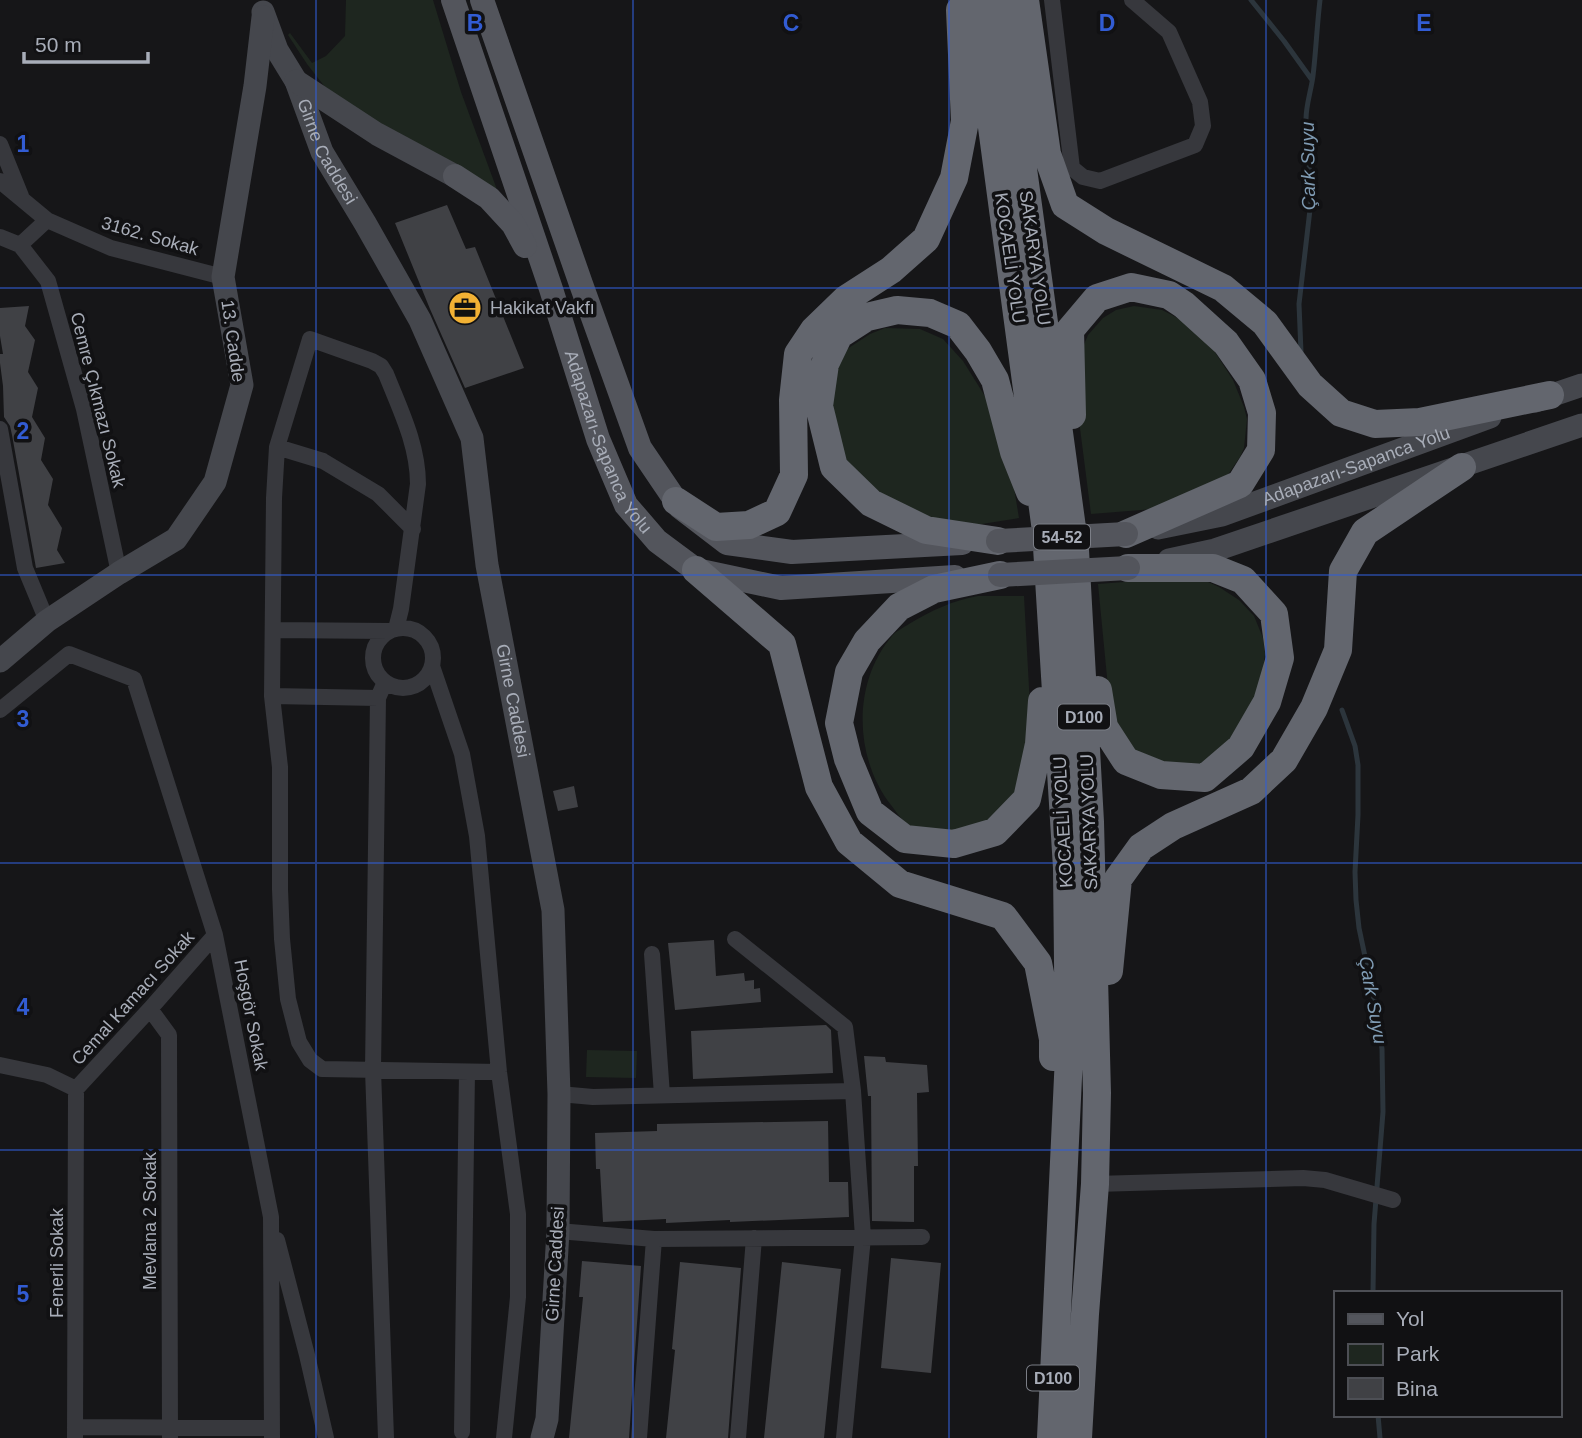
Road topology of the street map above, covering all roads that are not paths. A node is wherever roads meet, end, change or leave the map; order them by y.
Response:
1 (453, 0) edge
2 (482, 0) edge
3 (960, 0) edge
4 (975, 0) edge
5 (1000, 0) edge
6 (1025, 0) edge
7 (1052, 0) edge
8 (1132, 0) edge
9 (262, 6) edge
10 (296, 81) junction
11 (0, 144) edge
12 (455, 176) joint
13 (0, 181) edge
14 (21, 199) junction
15 (47, 220) junction
16 (0, 237) edge
17 (20, 245) junction
18 (223, 277) junction
19 (551, 289) junction
20 (1582, 385) edge
21 (1550, 395) junction
22 (1582, 425) edge
23 (0, 429) edge
24 (277, 447) junction
25 (1462, 467) junction
26 (676, 501) junction
27 (413, 529) junction
28 (1046, 531) junction
29 (1126, 534) junction
30 (998, 541) junction
31 (1075, 556) junction
32 (1128, 568) junction
33 (696, 570) junction
34 (119, 573) junction
35 (1000, 575) junction
36 (1050, 594) junction
37 (47, 621) junction
38 (273, 629) junction
39 (392, 630) junction
40 (0, 661) edge
41 (432, 666) junction
42 (386, 682) junction
43 (272, 696) junction
44 (378, 698) junction
45 (0, 710) edge
46 (215, 936) junction
47 (735, 939) dead end
48 (652, 954) dead end
49 (150, 1009) junction
50 (0, 1065) edge
51 (373, 1070) junction
52 (467, 1072) junction
53 (499, 1072) junction
54 (76, 1089) junction
55 (853, 1090) junction
56 (1097, 1093) junction
57 (559, 1094) junction
58 (662, 1095) junction
59 (1095, 1184) junction
60 (1393, 1200) dead end
61 (271, 1217) junction
62 (558, 1231) junction
63 (863, 1237) junction
64 (922, 1237) dead end
65 (754, 1238) junction
66 (654, 1239) junction
67 (1056, 1319) junction
68 (462, 1432) dead end
69 (75, 1433) edge
70 (170, 1433) edge
71 (272, 1433) edge
72 (326, 1438) edge
73 (386, 1438) edge
74 (503, 1438) edge
75 (542, 1438) edge
76 (639, 1438) edge
77 (738, 1438) edge
78 (844, 1438) edge
79 (1051, 1438) edge
80 (1078, 1438) edge

1 - 19 main road, Adapazarı-Sapanca Yolu
2 - 26 main road, Adapazarı-Sapanca Yolu
3 - 26 highway
4 - 28 highway, KOCAELİ YOLU / D100
5 - 31 highway, SAKARYA YOLU / D100
6 - 21 highway
7 - 8 street
9 - 10 street, Girne Caddesi
9 - 18 street, 13. Cadde
10 - 12 street
10 - 57 street, Girne Caddesi
11 - 14 street
12 - 19 main road
13 - 14 street, 3162. Sokak
14 - 15 street, 3162. Sokak
15 - 17 street
15 - 18 street, 3162. Sokak
16 - 17 street
17 - 34 street, Cemre Çıkmazı Sokak
18 - 34 street, 13. Cadde
19 - 33 main road, Adapazarı-Sapanca Yolu
20 - 21 street, Adapazarı-Sapanca Yolu / 54-52
21 - 29 street, Adapazarı-Sapanca Yolu / 54-52
22 - 25 street, Adapazarı-Sapanca Yolu / 54-52
23 - 37 street
24 - 27 street
24 - 27 street
24 - 38 street
25 - 32 street, Adapazarı-Sapanca Yolu / 54-52
25 - 56 highway
26 - 30 main road, Adapazarı-Sapanca Yolu
27 - 39 street
28 - 30 highway
28 - 36 highway, KOCAELİ YOLU / D100
29 - 30 main road, 54-52, bridge
29 - 31 highway
31 - 32 highway
31 - 56 highway, SAKARYA YOLU / D100
32 - 35 main road, 54-52, bridge
33 - 35 main road, Adapazarı-Sapanca Yolu
33 - 67 highway
34 - 37 street, 13. Cadde
35 - 36 highway
36 - 67 highway, KOCAELİ YOLU / D100
37 - 40 street, 13. Cadde
38 - 39 street
38 - 43 street
39 - 41 street
39 - 42 street
41 - 42 street
41 - 53 street
42 - 44 street
43 - 44 street
43 - 51 street
44 - 51 street
45 - 46 street, Hoşgör Sokak
46 - 49 street, Cemal Kamacı Sokak
46 - 61 street, Hoşgör Sokak
47 - 55 street
48 - 58 street
49 - 54 street, Cemal Kamacı Sokak
49 - 70 street, Mevlana 2 Sokak
50 - 54 street, Cemal Kamacı Sokak
51 - 52 street
51 - 73 street
52 - 53 street
52 - 68 street
53 - 74 street
54 - 69 street, Fenerli Sokak
55 - 58 street
55 - 63 street
56 - 59 highway, SAKARYA YOLU / D100
57 - 58 street
57 - 62 street, Girne Caddesi
59 - 60 street
59 - 80 highway, SAKARYA YOLU / D100
61 - 71 street, Hoşgör Sokak
61 - 72 street
62 - 66 street
62 - 75 street, Girne Caddesi
63 - 64 street
63 - 65 street
63 - 78 street
65 - 66 street
65 - 77 street
66 - 76 street
67 - 79 highway, KOCAELİ YOLU / D100
69 - 70 street
70 - 71 street

